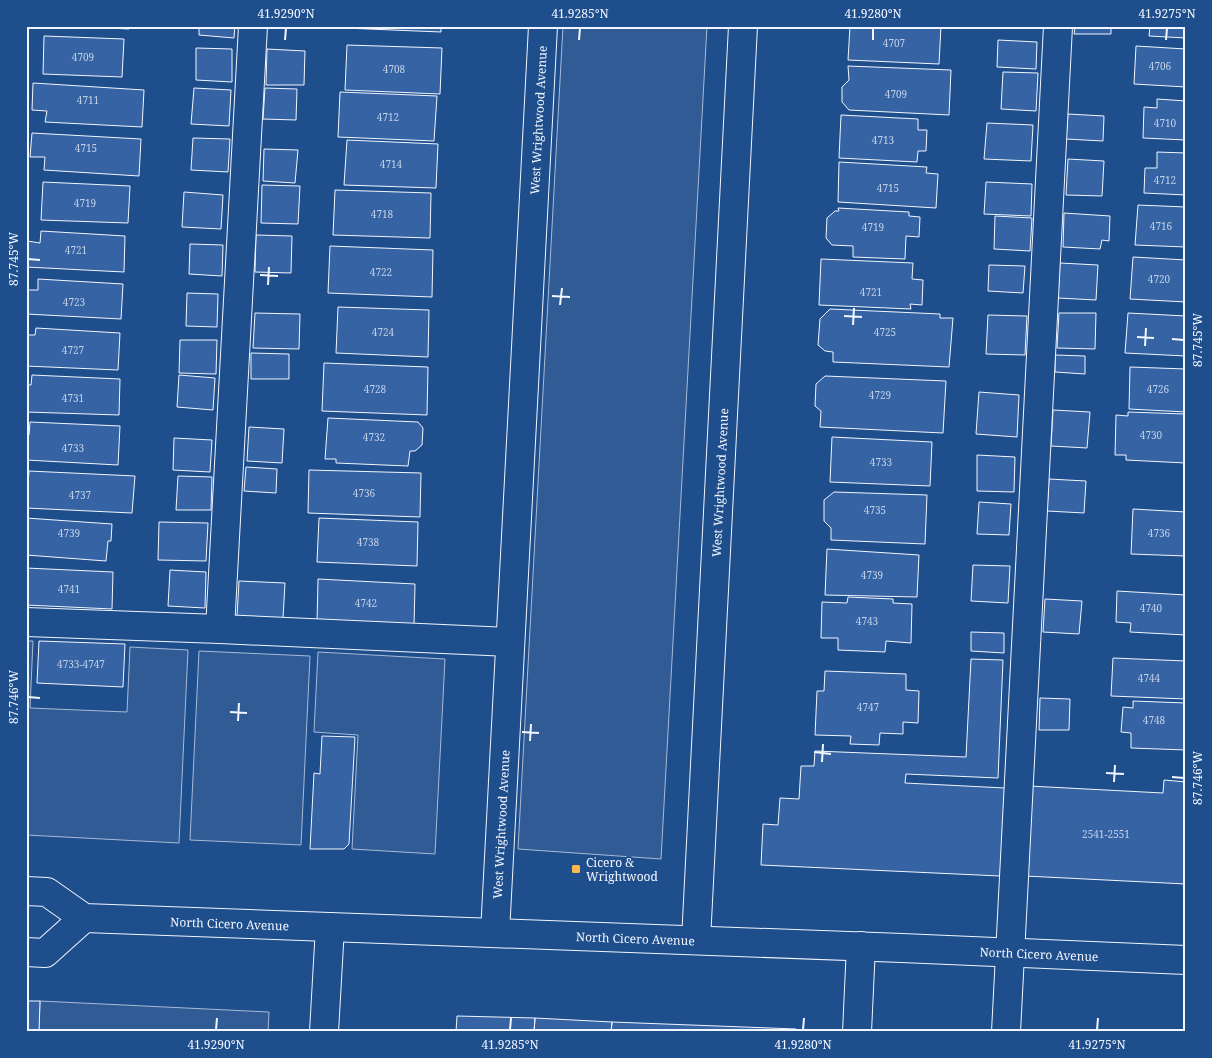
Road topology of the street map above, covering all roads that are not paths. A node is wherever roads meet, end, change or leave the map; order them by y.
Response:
1 (253, 26) edge
2 (543, 26) edge
3 (743, 26) edge
4 (1058, 26) edge
5 (26, 622) edge
6 (220, 629) junction
7 (510, 642) junction
8 (26, 891) edge
9 (84, 918) junction
10 (330, 927) junction
11 (495, 933) junction
12 (696, 940) junction
13 (861, 946) junction
14 (26, 952) edge
15 (1009, 952) junction
16 (1186, 960) edge
17 (324, 1032) edge
18 (857, 1032) edge
19 (1006, 1032) edge

1 - 6 street
2 - 7 street, West Wrightwood Avenue
3 - 12 street, West Wrightwood Avenue
4 - 15 street
5 - 6 street
6 - 7 street
7 - 11 street, West Wrightwood Avenue
8 - 9 street
9 - 10 street, North Cicero Avenue
9 - 14 street
10 - 11 street, North Cicero Avenue
10 - 17 street
11 - 12 street, North Cicero Avenue
12 - 13 street, North Cicero Avenue
13 - 15 street, North Cicero Avenue
13 - 18 street
15 - 16 street, North Cicero Avenue
15 - 19 street

